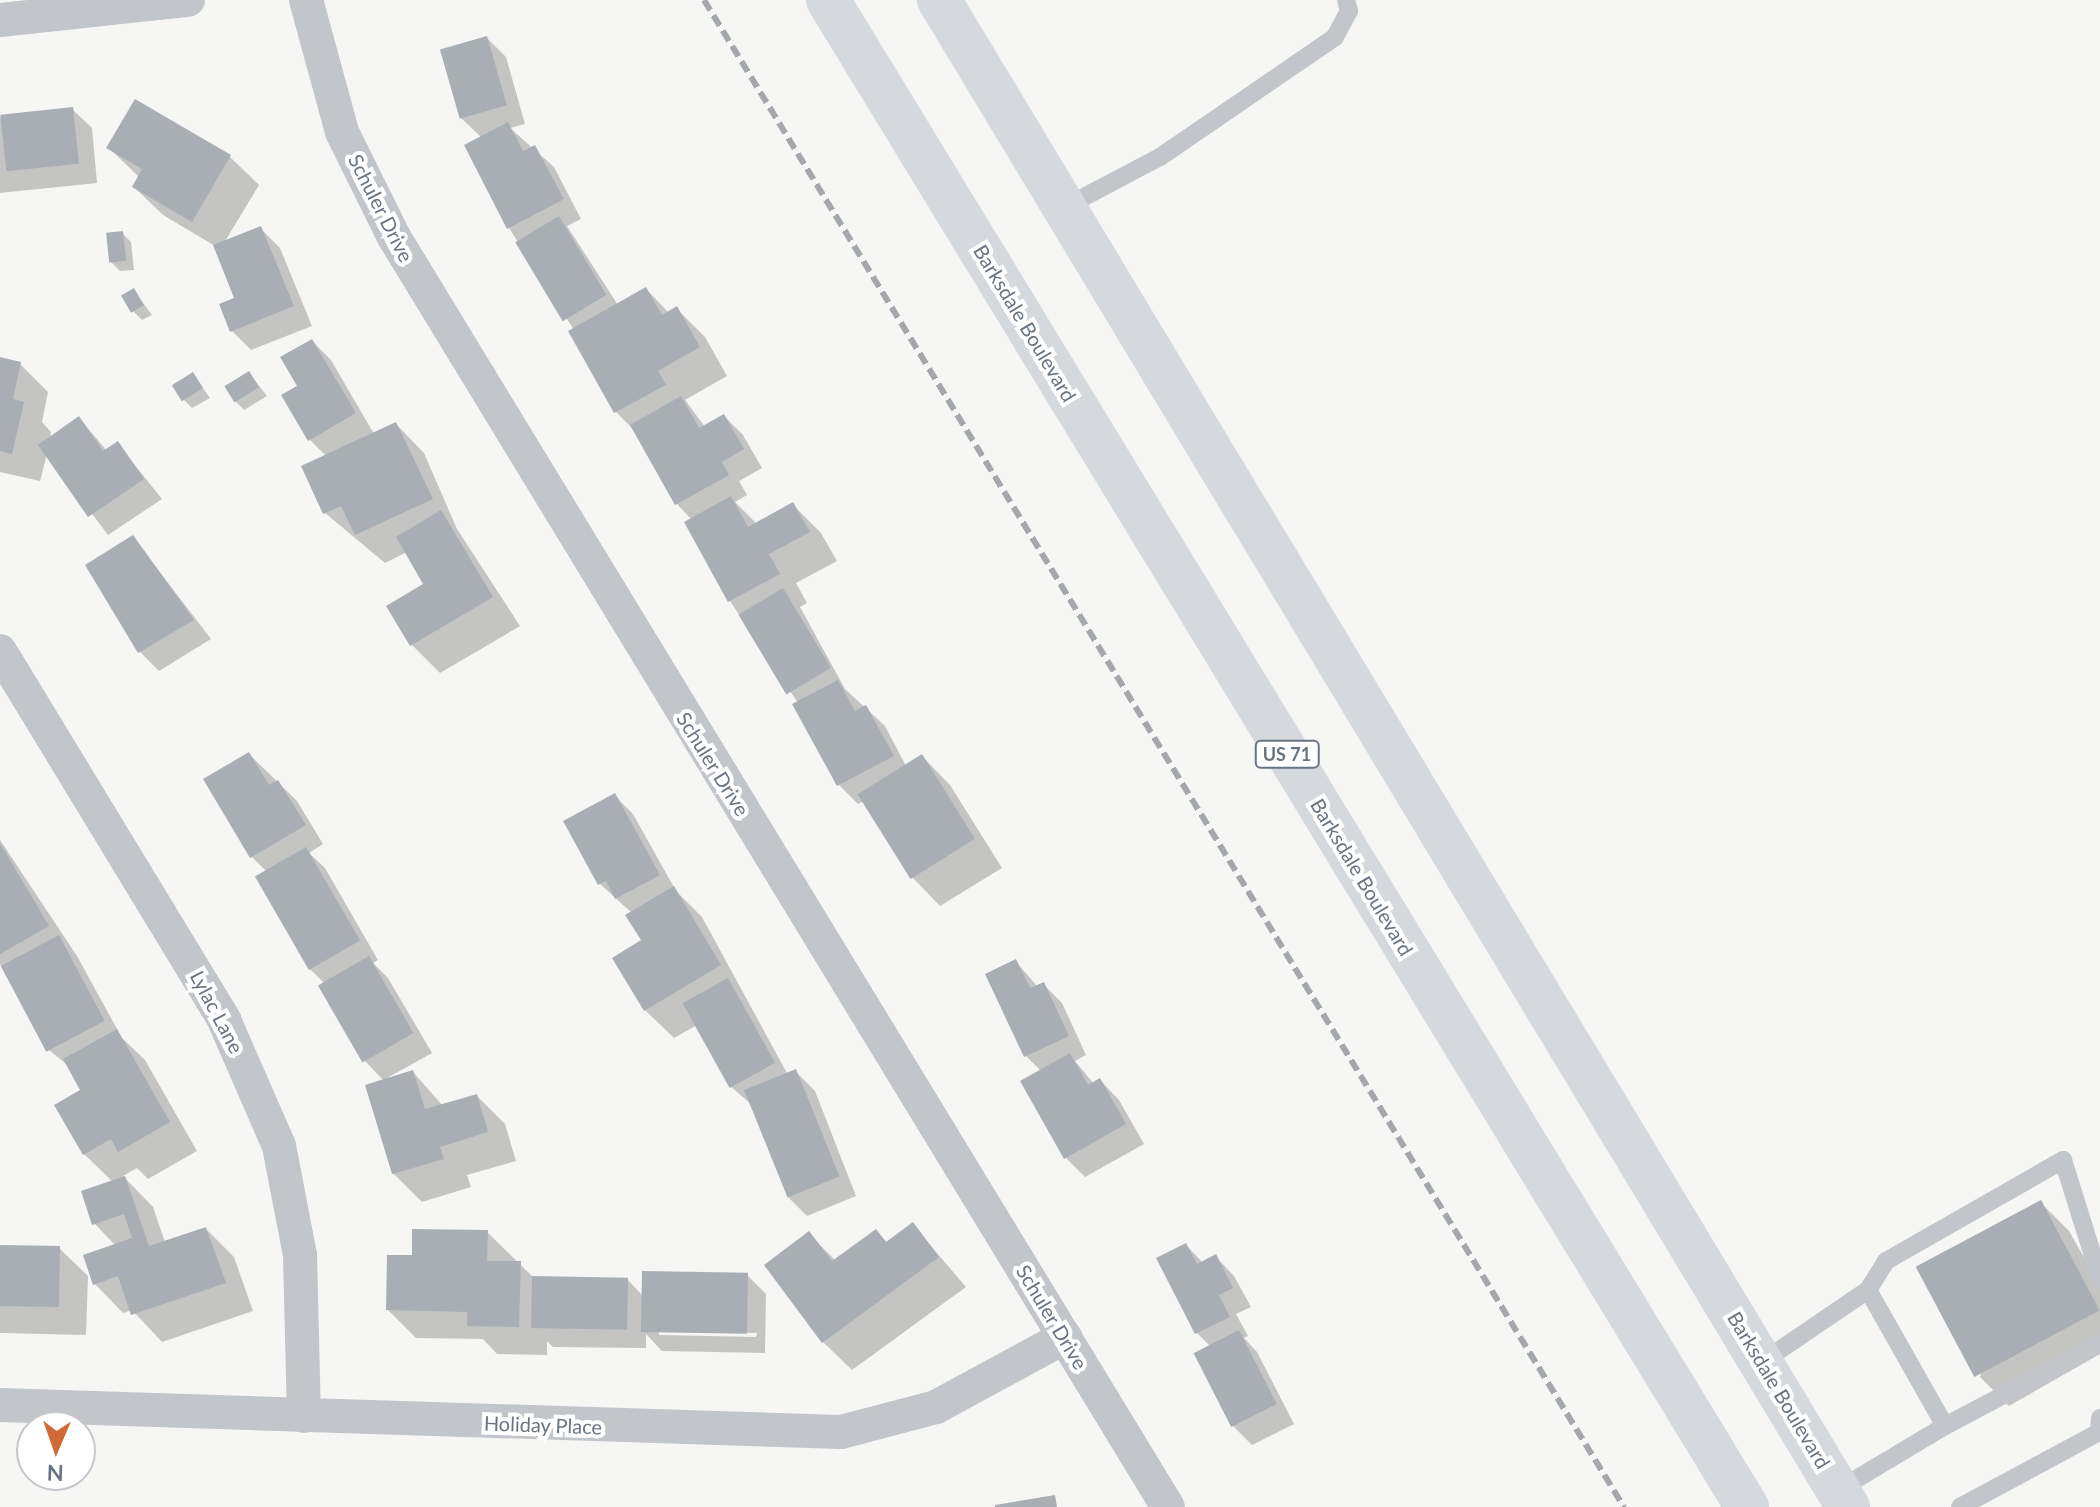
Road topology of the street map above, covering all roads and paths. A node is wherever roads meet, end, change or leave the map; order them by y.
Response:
1 (188, 0) edge
2 (306, 0) edge
3 (828, 0) edge
4 (939, 0) edge
5 (1346, 0) edge
6 (0, 20) edge
7 (1065, 207) junction
8 (0, 651) edge
9 (2100, 1278) edge
10 (1868, 1290) junction
11 (1065, 1337) junction
12 (2100, 1344) edge
13 (1762, 1362) junction
14 (0, 1405) edge
15 (304, 1416) junction
16 (2100, 1418) edge
17 (1945, 1426) junction
18 (1843, 1498) edge
19 (1168, 1507) edge
20 (1747, 1507) edge
21 (1960, 1507) edge

1 - 6 street
2 - 11 street, Schuler Drive
3 - 20 main road, Barksdale Boulevard / US 71
4 - 7 main road, Barksdale Boulevard
5 - 7 lane
7 - 13 main road, Barksdale Boulevard
8 - 15 street, Lylac Lane
9 - 10 lane
10 - 13 lane
10 - 17 lane
11 - 15 street, Holiday Place
11 - 19 street, Schuler Drive
12 - 17 lane
13 - 18 main road, Barksdale Boulevard
14 - 15 street, Holiday Place
16 - 21 lane
17 - 18 lane

